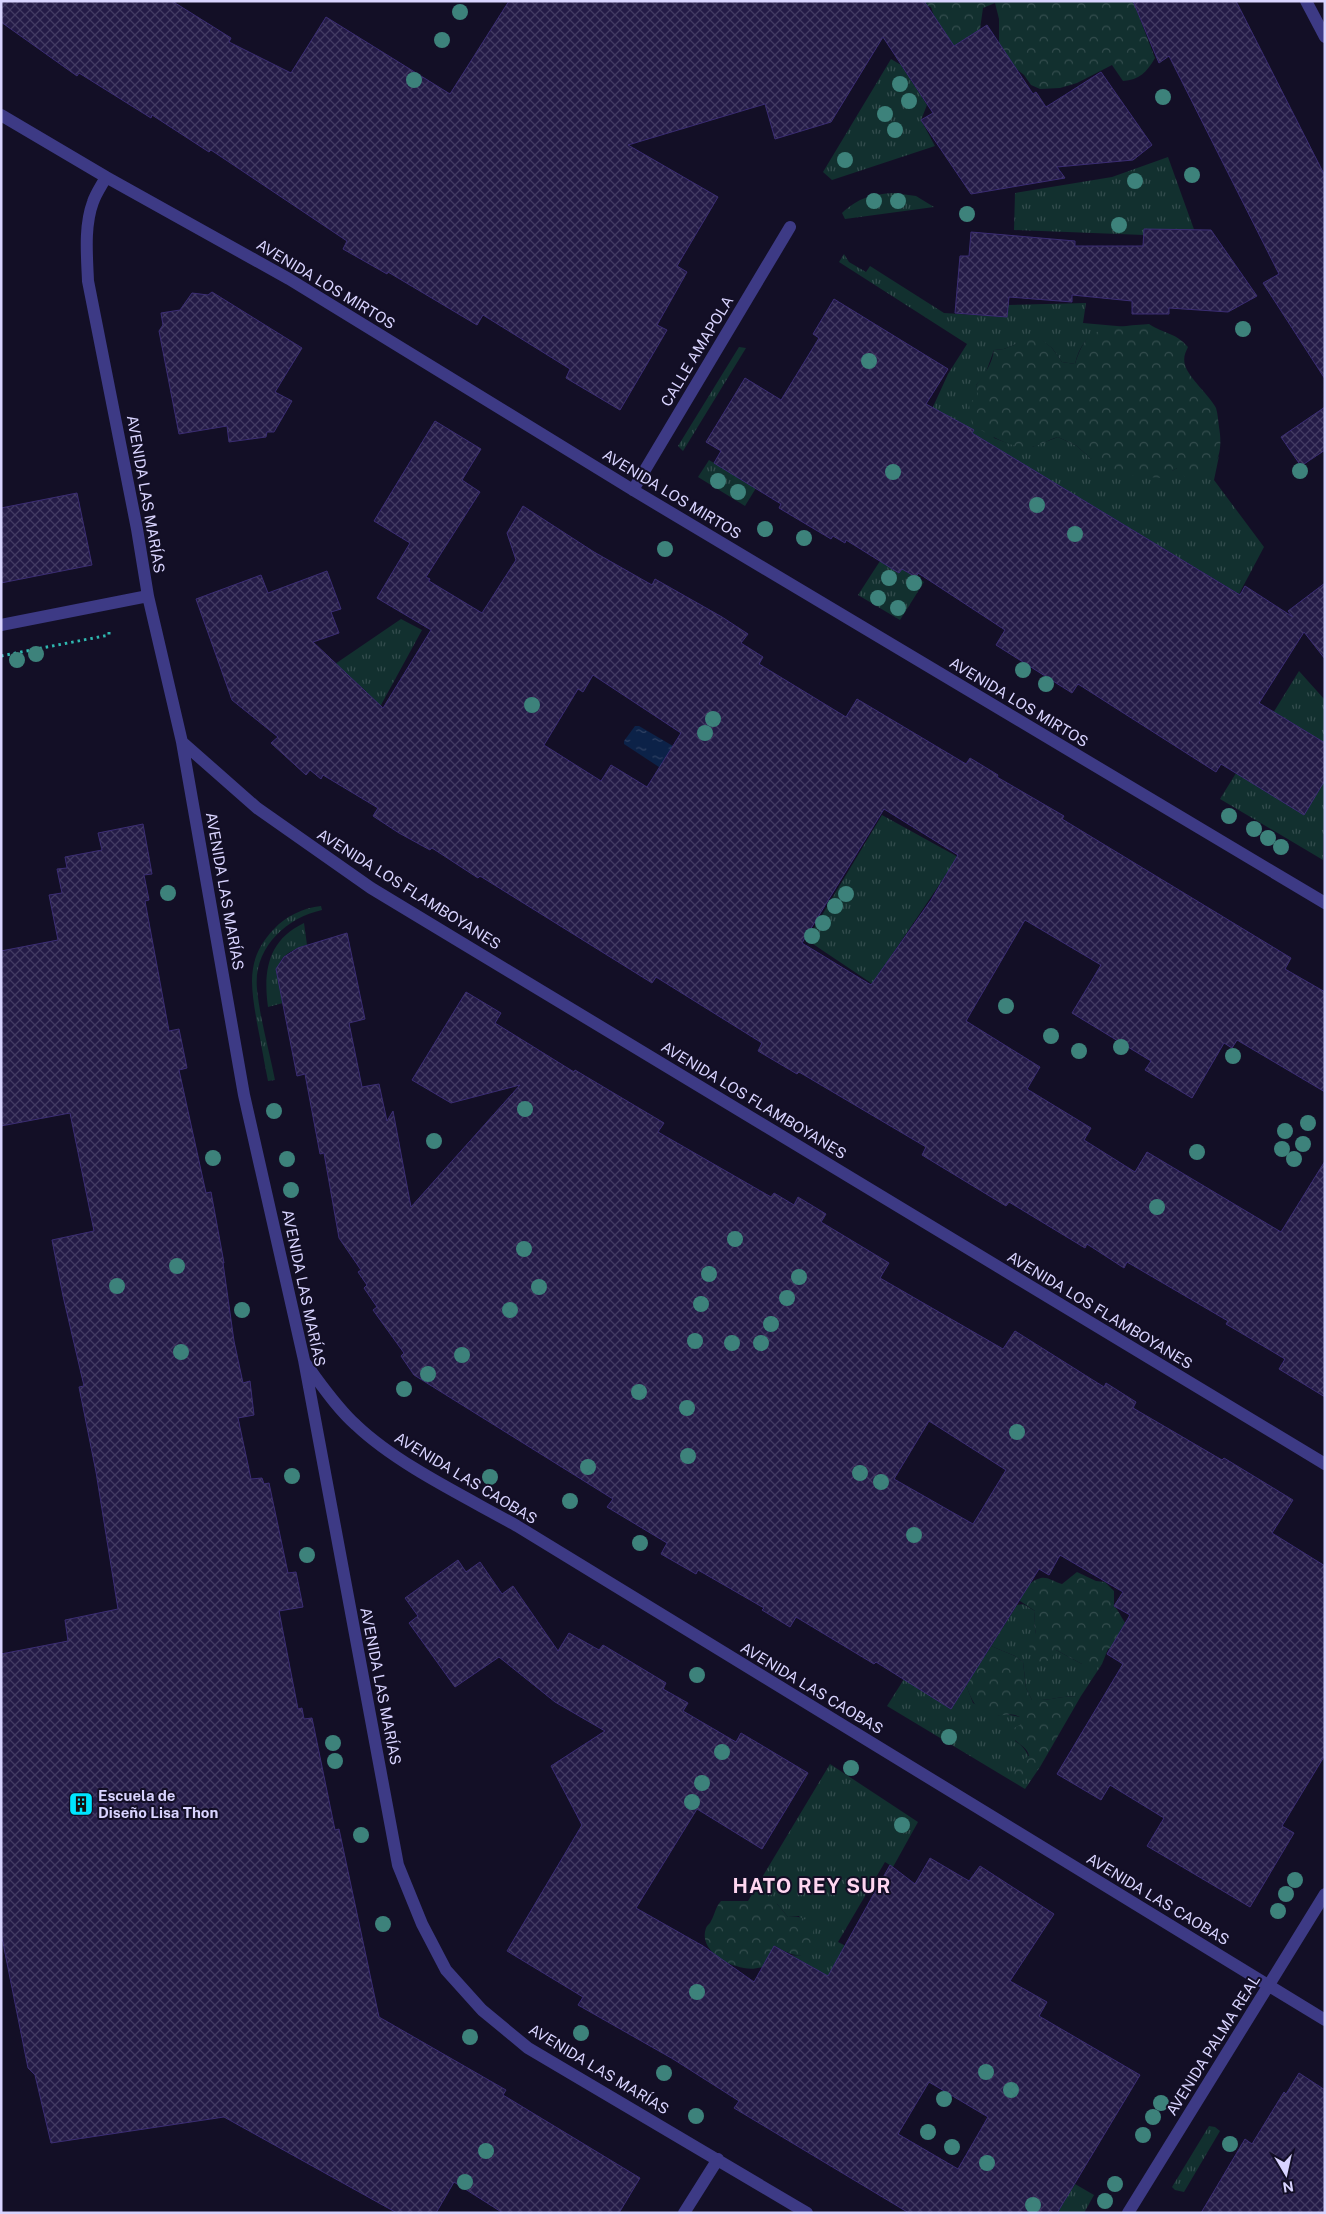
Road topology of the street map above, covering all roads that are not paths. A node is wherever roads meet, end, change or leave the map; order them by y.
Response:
1 (1306, 1) edge
2 (1325, 37) edge
3 (1, 115) edge
4 (106, 177) junction
5 (790, 227) dead end
6 (633, 490) junction
7 (148, 596) junction
8 (1, 625) edge
9 (182, 742) junction
10 (1325, 903) edge
11 (304, 1360) junction
12 (1325, 1464) edge
13 (1325, 1894) edge
14 (1269, 1986) junction
15 (1325, 2020) edge
16 (718, 2159) junction
17 (684, 2213) edge
18 (807, 2213) edge
19 (1128, 2213) edge

1 - 2 street
3 - 4 street, AVENIDA LOS MIRTOS
4 - 6 street, AVENIDA LOS MIRTOS
4 - 7 street, AVENIDA LAS MARÍAS
5 - 6 street, CALLE AMAPOLA
6 - 10 street, AVENIDA LOS MIRTOS
7 - 8 street
7 - 9 street, AVENIDA LAS MARÍAS
9 - 11 street, AVENIDA LAS MARÍAS
9 - 12 street, AVENIDA LOS FLAMBOYANES
11 - 14 street, AVENIDA LAS CAOBAS
11 - 16 street, AVENIDA LAS MARÍAS
13 - 14 street, AVENIDA PALMA REAL
14 - 15 street, AVENIDA LAS CAOBAS
14 - 19 street, AVENIDA PALMA REAL
16 - 17 street
16 - 18 street, AVENIDA LAS MARÍAS

